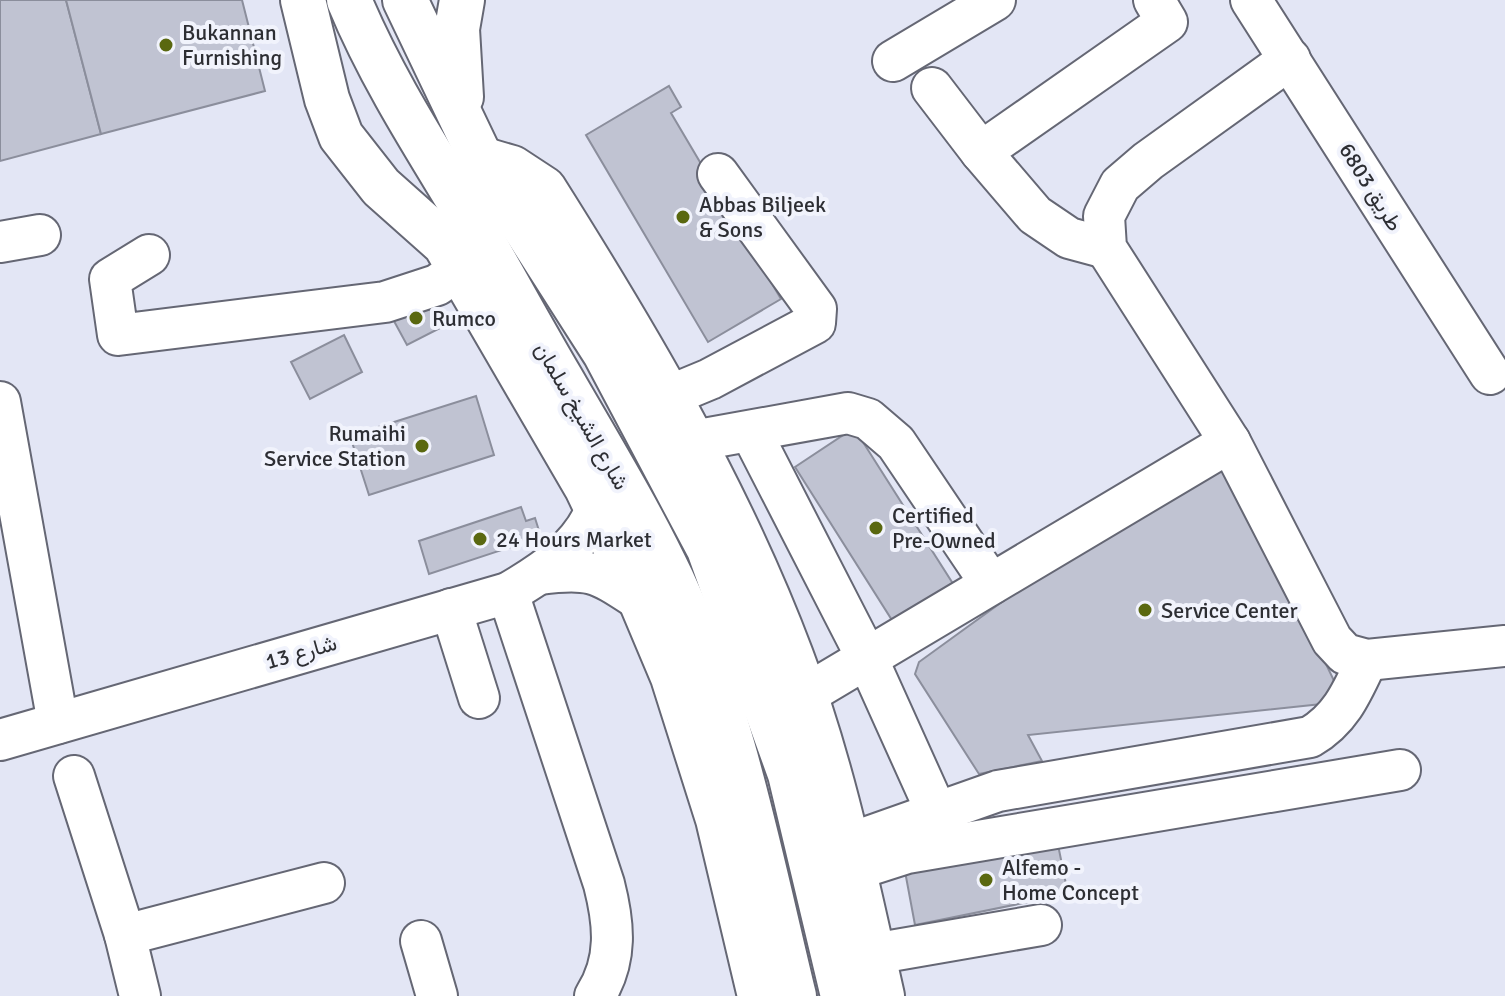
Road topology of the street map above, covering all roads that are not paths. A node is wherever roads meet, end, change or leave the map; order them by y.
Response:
1 (303, 0) edge
2 (349, 0) edge
3 (405, 0) edge
4 (462, 0) edge
5 (995, 0) edge
6 (1251, 0) edge
7 (1168, 23) edge
8 (371, 53) junction
9 (1290, 59) junction
10 (893, 61) dead end
11 (932, 88) dead end
12 (462, 115) junction
13 (981, 152) junction
14 (718, 174) dead end
15 (381, 187) junction
16 (40, 235) dead end
17 (0, 242) edge
18 (1106, 248) junction
19 (149, 255) dead end
20 (459, 270) junction
21 (1490, 374) dead end
22 (646, 379) junction
23 (0, 402) edge
24 (751, 432) junction
25 (693, 441) junction
26 (1230, 442) junction
27 (597, 507) junction
28 (524, 583) junction
29 (991, 584) junction
30 (641, 601) junction
31 (451, 609) junction
32 (1505, 646) edge
33 (526, 651) junction
34 (867, 658) junction
35 (1367, 660) junction
36 (805, 695) junction
37 (58, 723) junction
38 (0, 740) edge
39 (1400, 770) dead end
40 (74, 776) dead end
41 (936, 811) junction
42 (851, 857) junction
43 (324, 883) dead end
44 (1041, 925) dead end
45 (125, 935) junction
46 (421, 941) dead end
47 (873, 954) junction
48 (140, 996) edge
49 (437, 996) edge
50 (595, 996) edge
51 (760, 996) edge
52 (794, 996) edge
53 (843, 996) edge
54 (882, 996) edge

1 - 15 main road
2 - 8 main road, شارع الشيخ سلمان
3 - 12 main road
4 - 12 main road
5 - 10 street
6 - 9 street, طريق 6803
7 - 13 street
8 - 15 main road
8 - 52 main road, شارع الشيخ سلمان
9 - 18 street
9 - 21 street, طريق 6803
11 - 13 street
12 - 22 main road
13 - 18 street
14 - 22 street
15 - 20 main road
16 - 17 street
18 - 26 street
19 - 20 street
20 - 27 main road
22 - 25 main road
22 - 53 main road
23 - 37 street
24 - 25 street
24 - 29 street
24 - 34 street
25 - 36 main road
26 - 29 street
26 - 35 street
27 - 28 street
27 - 30 main road
28 - 30 street, شارع 13
28 - 31 street, شارع 13
28 - 33 street
29 - 34 street
30 - 51 main road
31 - 33 street
31 - 37 street, شارع 13
32 - 35 street
33 - 50 street
34 - 36 street
34 - 41 street
35 - 41 street
36 - 42 main road
37 - 38 street, شارع 13
39 - 42 street
40 - 45 street
41 - 42 street
42 - 47 main road
43 - 45 street
44 - 47 street
45 - 48 street
46 - 49 street
47 - 54 main road

